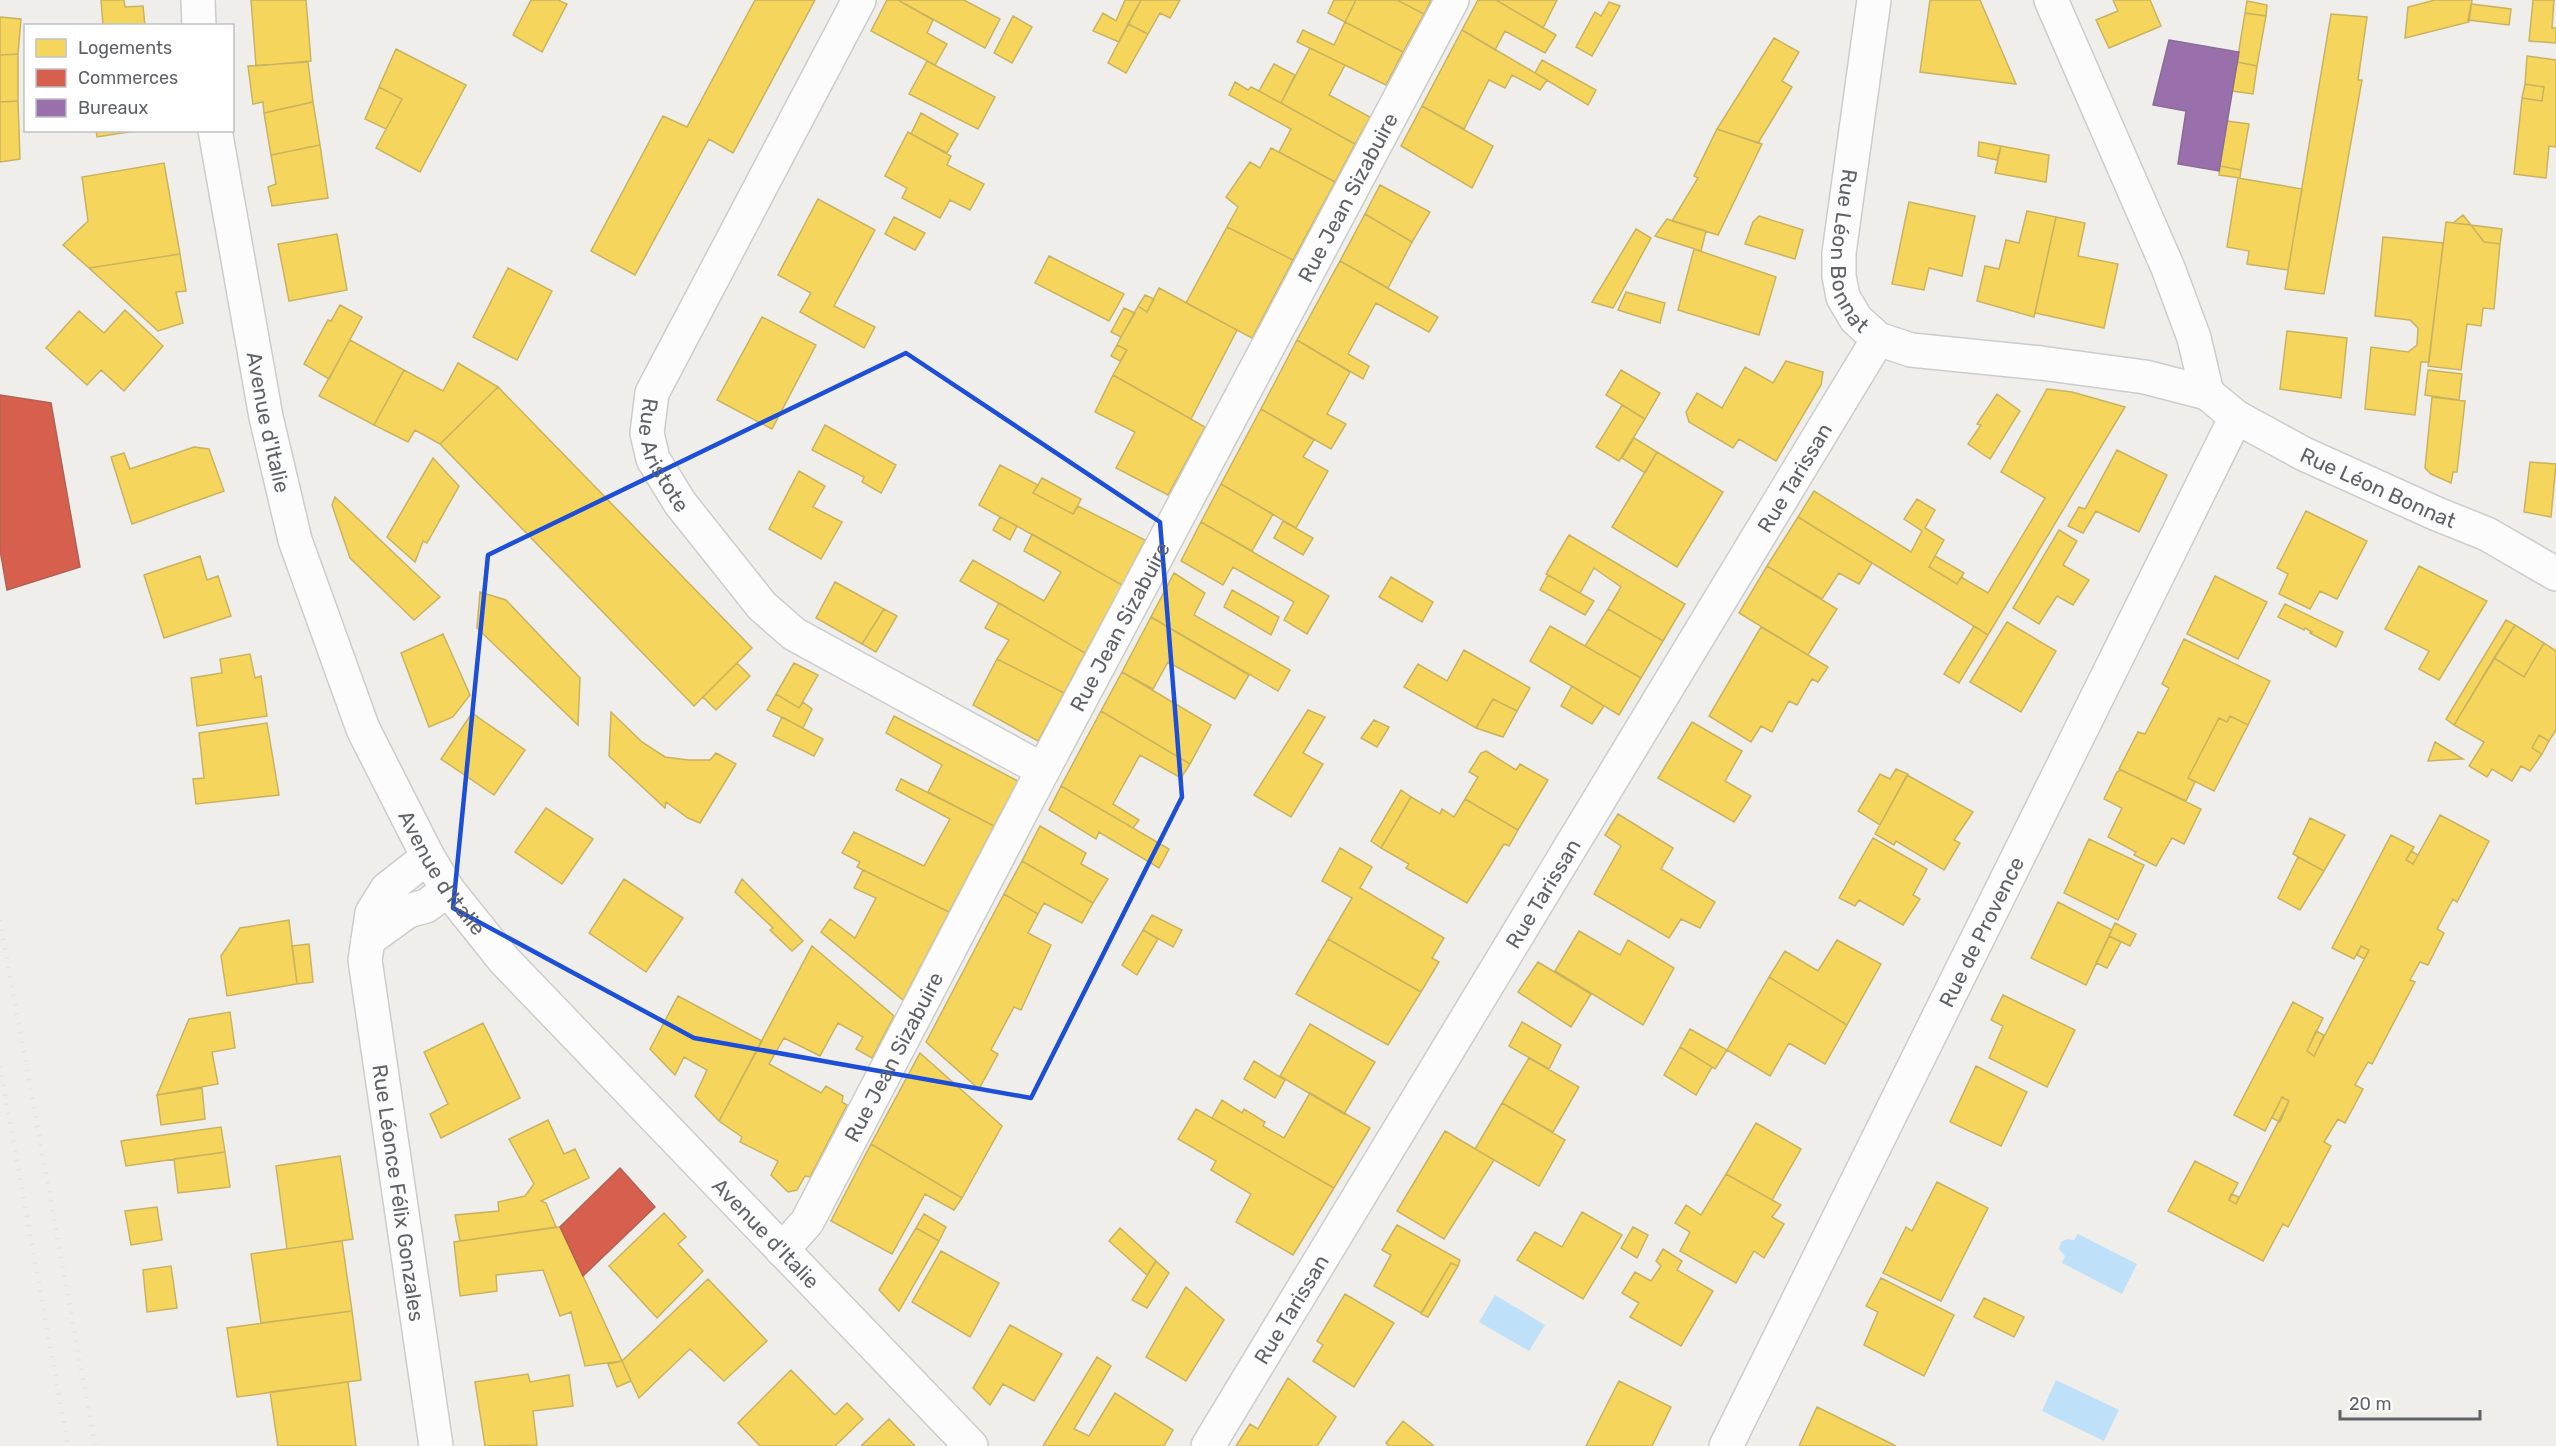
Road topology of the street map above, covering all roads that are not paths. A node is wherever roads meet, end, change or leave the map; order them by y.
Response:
1 (198, 0) edge
2 (859, 0) edge
3 (1452, 0) edge
4 (1874, 0) edge
5 (2051, 0) edge
6 (199, 24) edge
7 (215, 132) edge
8 (1878, 339) junction
9 (2207, 393) junction
10 (2236, 417) junction
11 (2556, 574) edge
12 (1043, 770) junction
13 (428, 857) junction
14 (448, 890) junction
15 (368, 940) junction
16 (782, 1250) junction
17 (436, 1446) edge
18 (971, 1446) edge
19 (1208, 1446) edge
20 (1726, 1446) edge

1 - 6 street
2 - 12 street, Rue Aristote
3 - 12 street, Rue Jean Sizabuire
4 - 8 street, Rue Léon Bonnat
5 - 9 street
7 - 13 street, Avenue d'Italie
8 - 9 street, Rue Léon Bonnat
8 - 19 street, Rue Tarissan
9 - 10 street, Rue Léon Bonnat
10 - 11 street, Rue Léon Bonnat
10 - 20 street, Rue de Provence
12 - 16 street, Rue Jean Sizabuire
13 - 14 street, Avenue d'Italie
13 - 15 street, Rue Léonce Félix Gonzales
14 - 15 street
14 - 16 street, Avenue d'Italie
15 - 17 street, Rue Léonce Félix Gonzales
16 - 18 street, Avenue d'Italie

